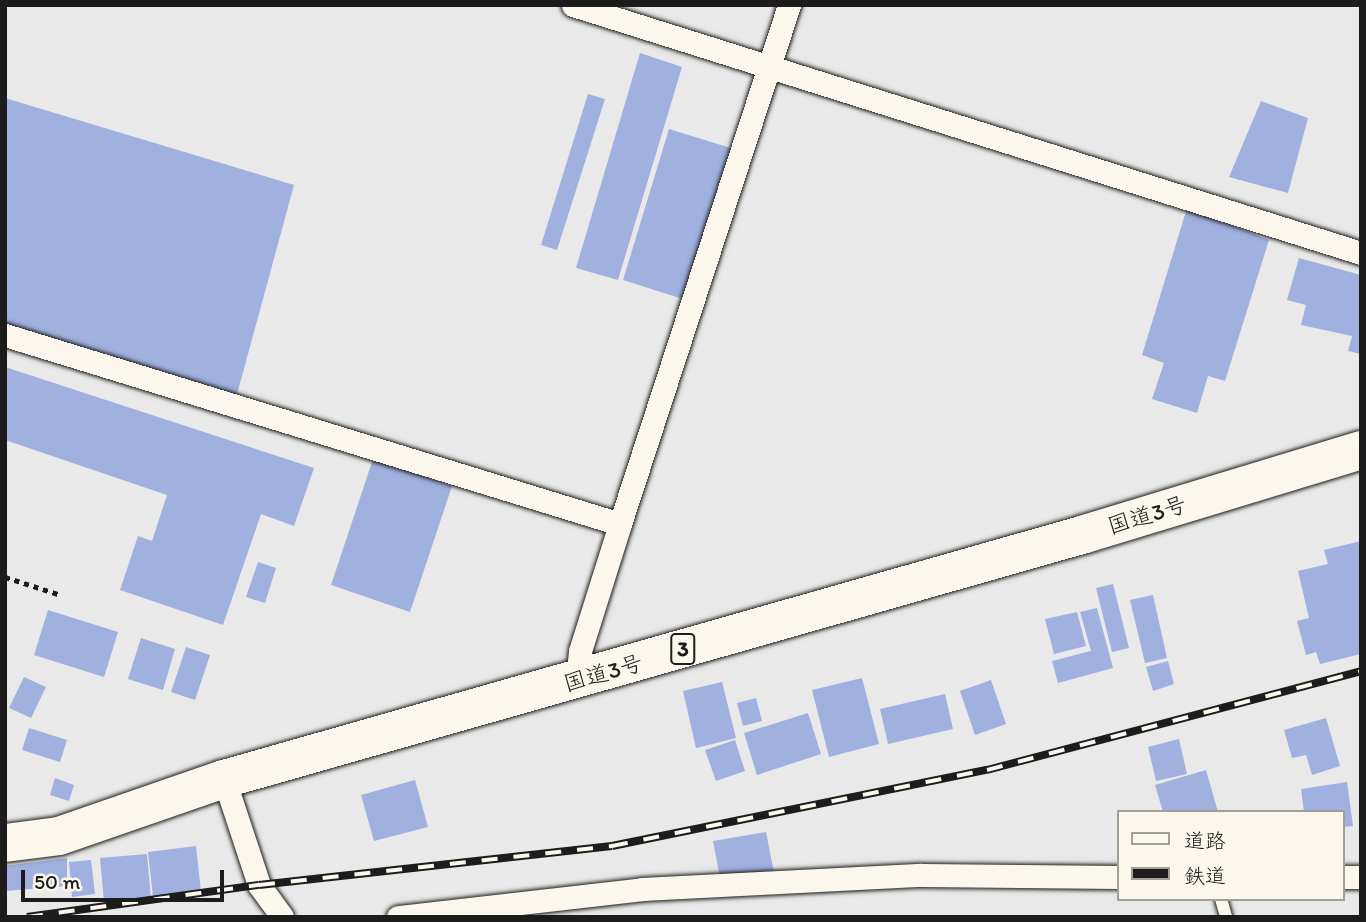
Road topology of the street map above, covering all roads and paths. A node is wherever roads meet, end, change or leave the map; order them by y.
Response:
1 (573, 5) edge
2 (789, 5) edge
3 (768, 68) junction
4 (1361, 253) edge
5 (5, 335) edge
6 (1361, 450) edge
7 (620, 524) junction
8 (5, 577) edge
9 (58, 594) dead end
10 (577, 680) junction
11 (224, 779) junction
12 (5, 843) edge
13 (1118, 877) edge
14 (282, 917) edge
15 (398, 917) edge

1 - 3 street
2 - 3 street
3 - 4 street
3 - 7 street
5 - 7 street
6 - 10 highway, 国道3号 / 3
7 - 10 street
8 - 9 path
10 - 11 highway, 国道3号 / 3
11 - 12 highway, 国道3号 / 3
11 - 14 street
13 - 15 street

